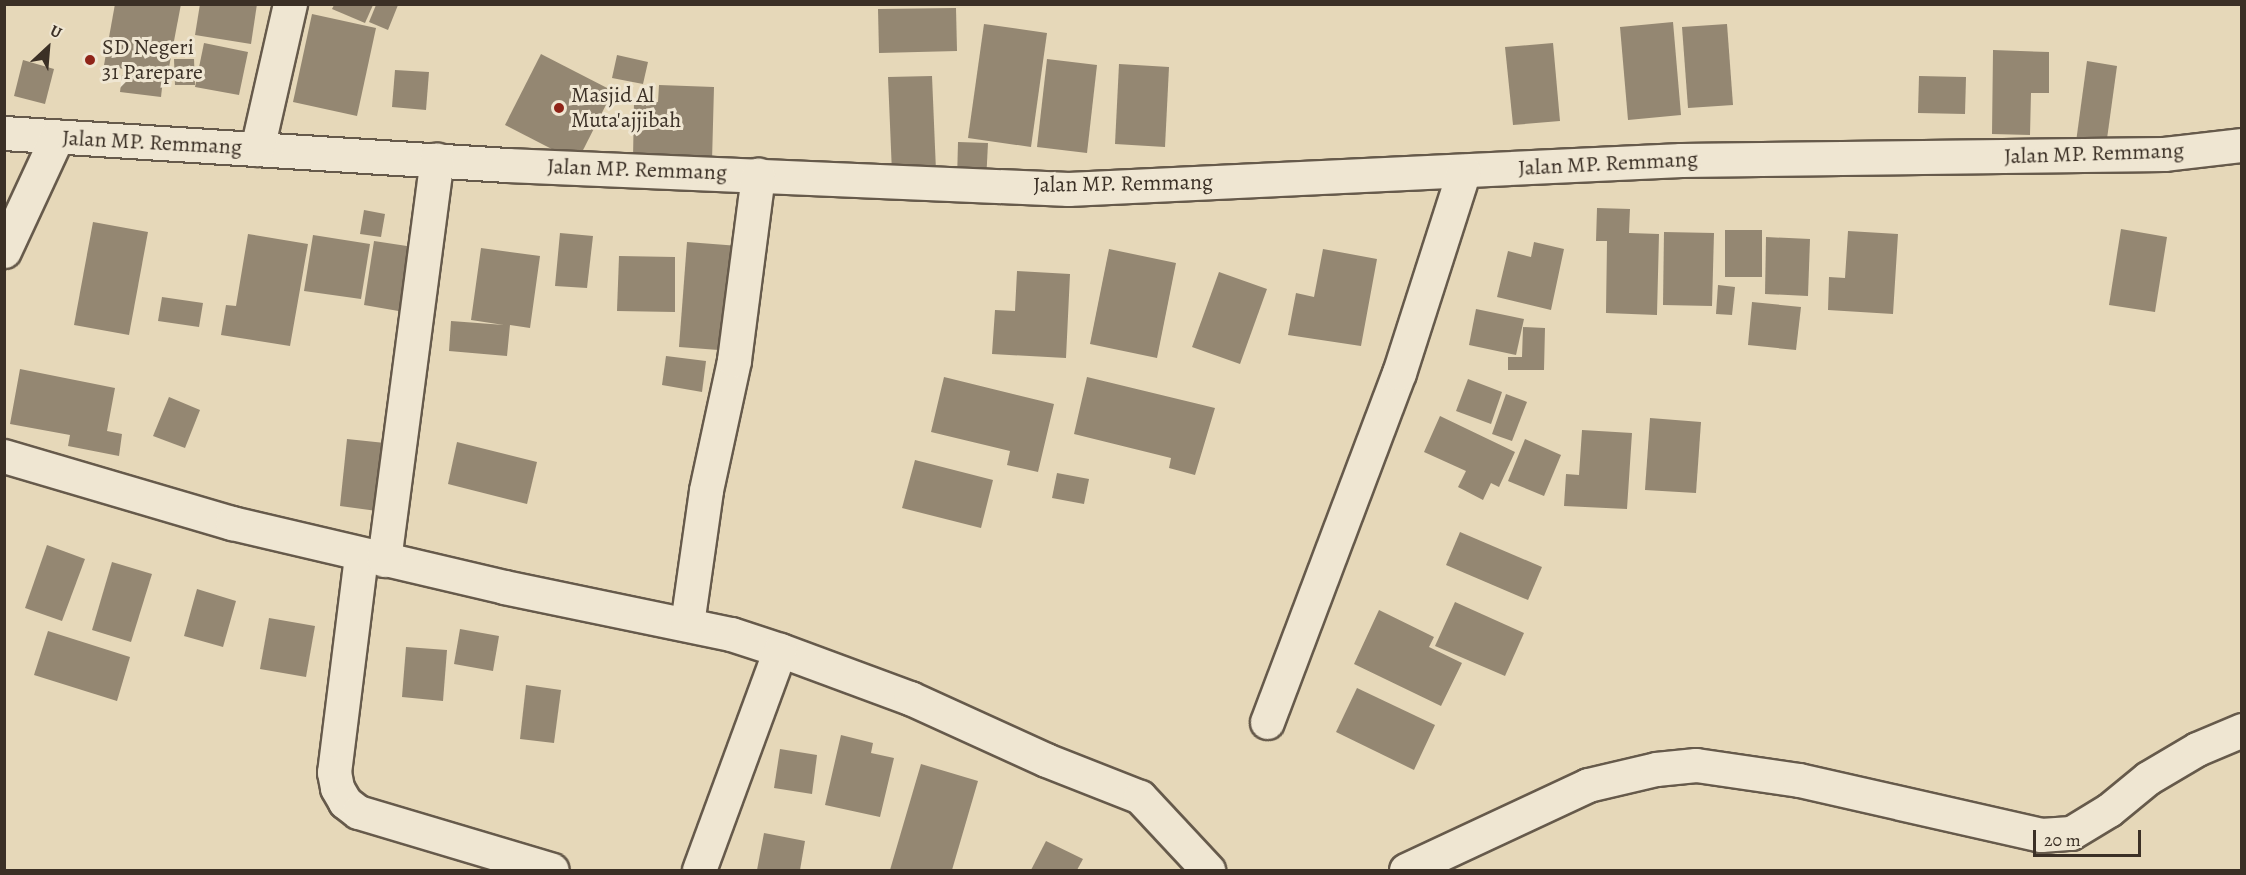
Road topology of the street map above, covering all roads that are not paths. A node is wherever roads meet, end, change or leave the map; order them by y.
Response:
1 (290, 4) edge
2 (4, 133) edge
3 (57, 137) junction
4 (2241, 145) edge
5 (257, 149) junction
6 (437, 159) junction
7 (1464, 171) junction
8 (758, 175) junction
9 (4, 251) edge
10 (4, 456) edge
11 (372, 558) junction
12 (687, 624) junction
13 (780, 651) junction
14 (1267, 722) dead end
15 (2241, 730) edge
16 (552, 870) edge
17 (699, 870) edge
18 (1208, 870) edge
19 (1406, 870) edge

1 - 5 street
2 - 3 street, Jalan MP. Remmang
3 - 5 street, Jalan MP. Remmang
3 - 9 street
4 - 7 street, Jalan MP. Remmang
5 - 6 street, Jalan MP. Remmang
6 - 8 street, Jalan MP. Remmang
6 - 11 street
7 - 8 street, Jalan MP. Remmang
7 - 14 street
8 - 12 street
10 - 11 street
11 - 12 street
11 - 16 street
12 - 13 street
13 - 17 street
13 - 18 street
15 - 19 street

